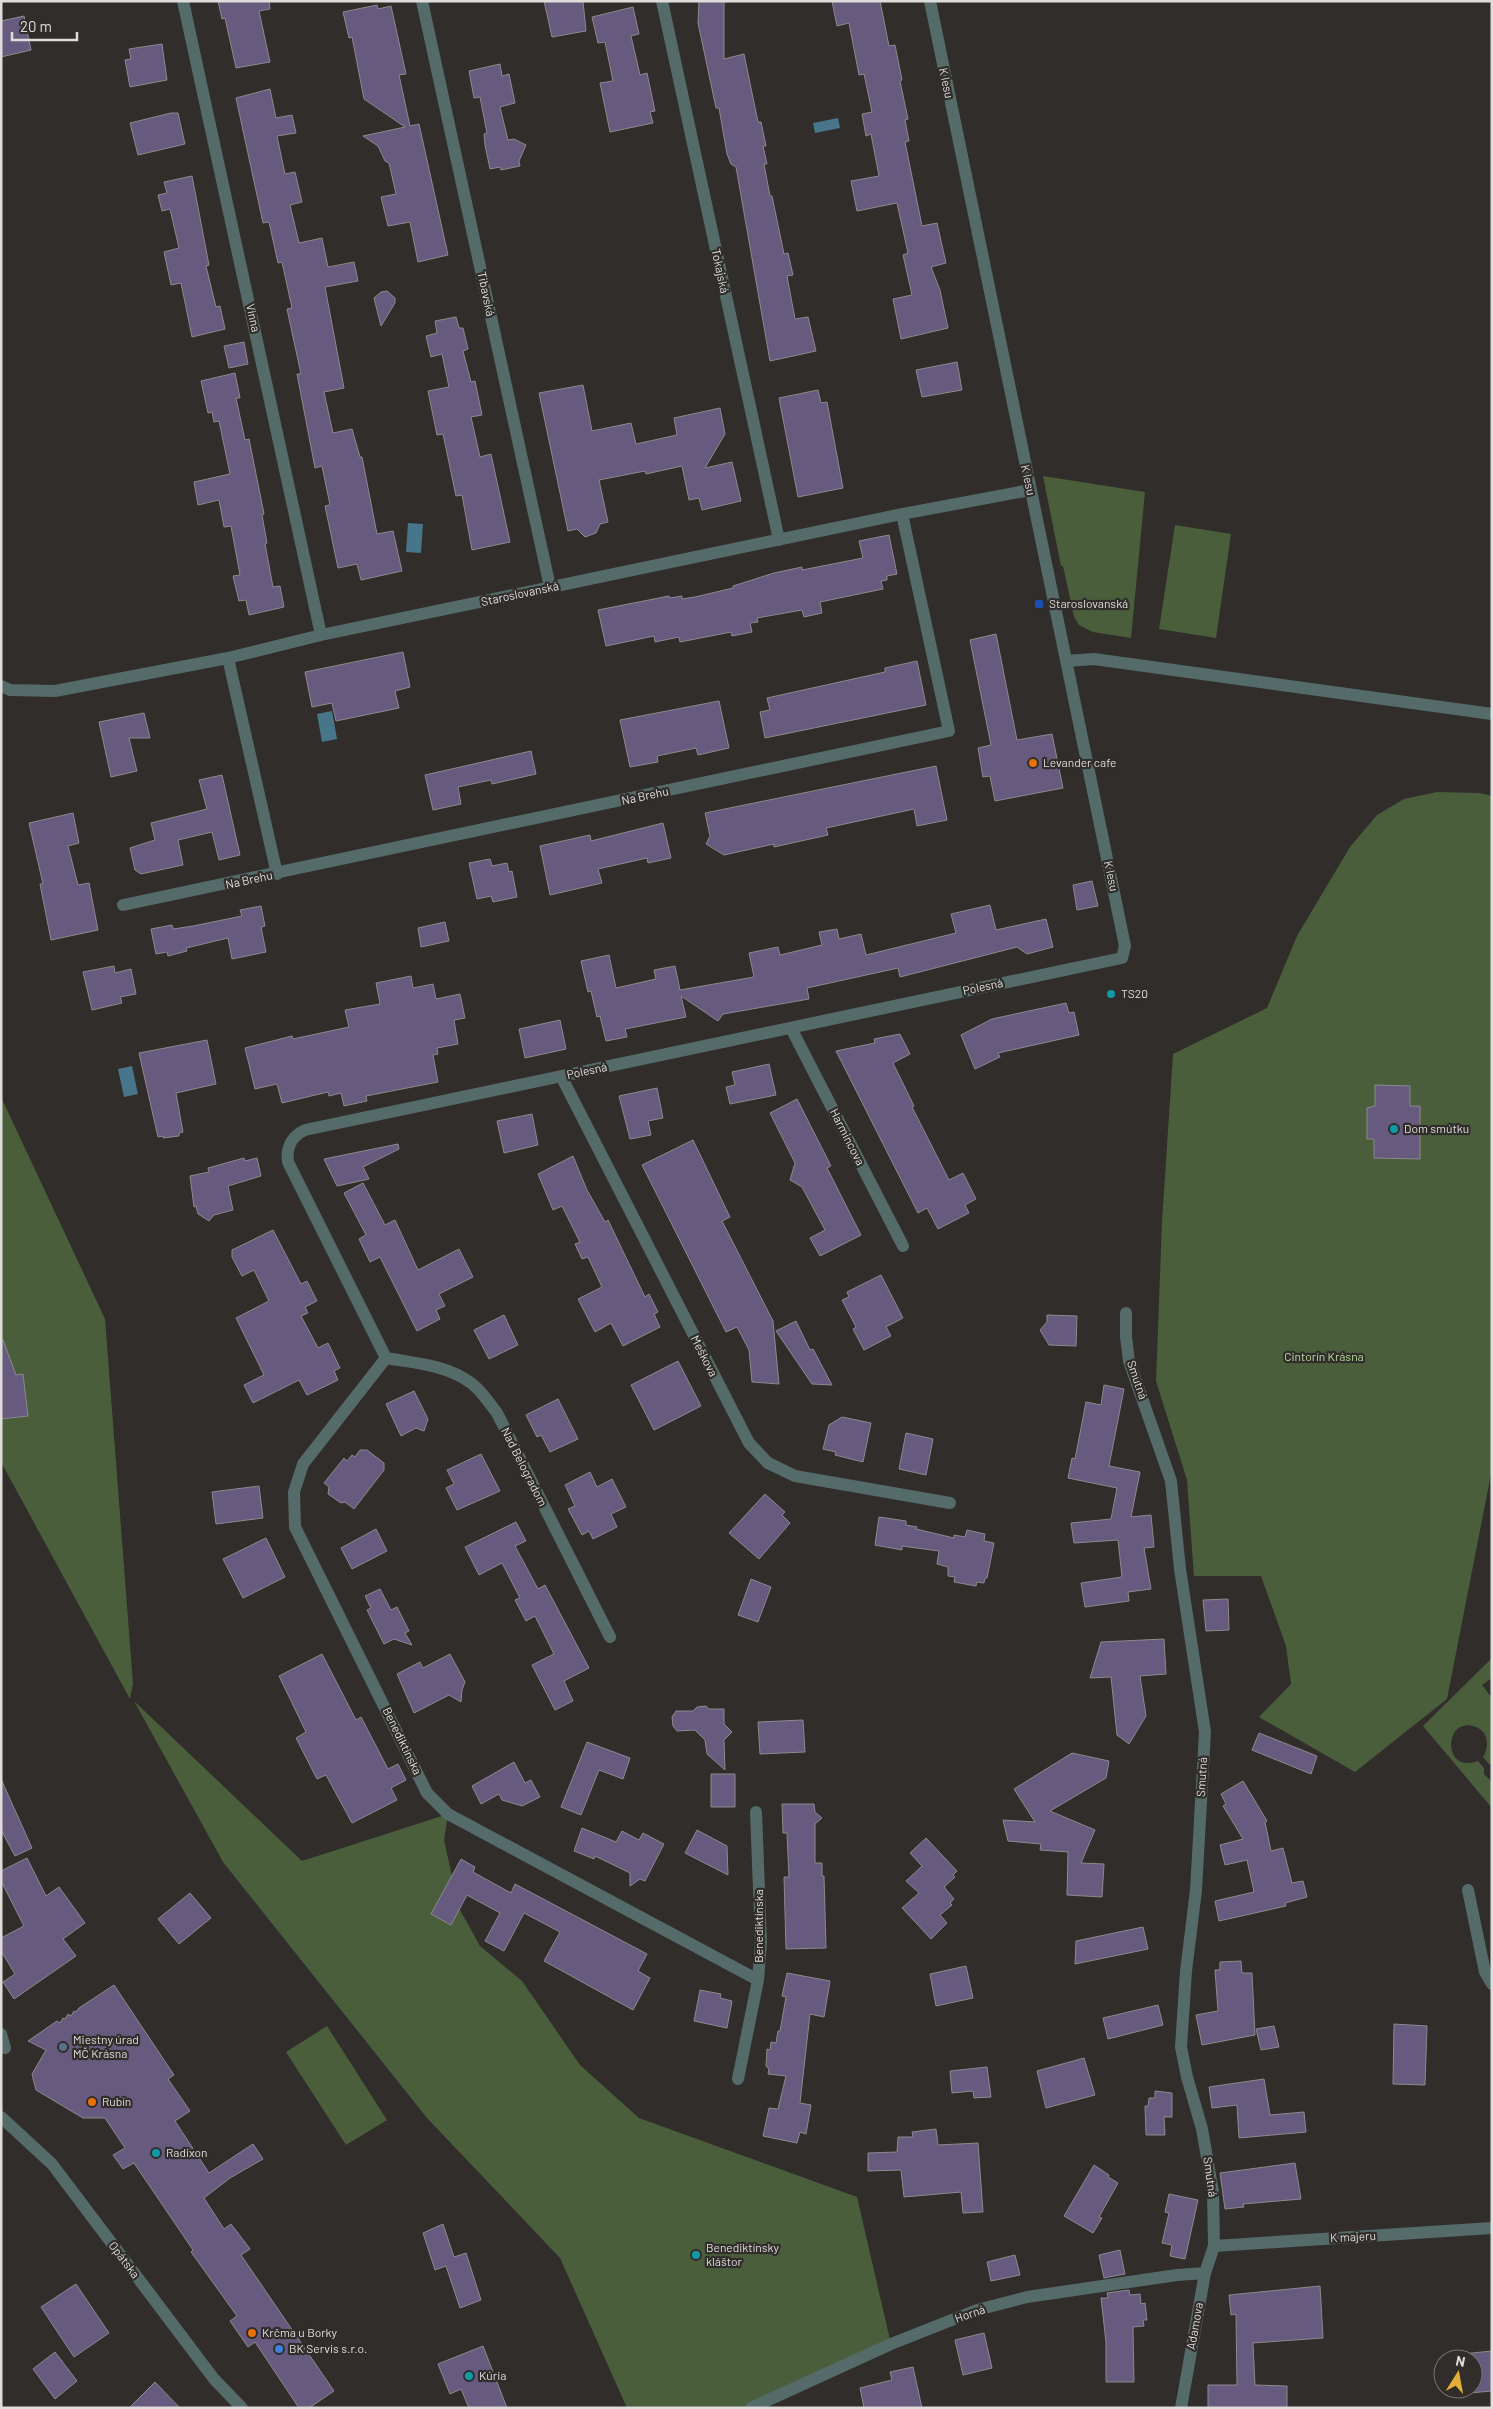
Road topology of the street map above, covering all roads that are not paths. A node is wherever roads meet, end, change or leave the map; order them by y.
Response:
1 (183, 1) edge
2 (422, 1) edge
3 (662, 1) edge
4 (930, 1) edge
5 (1030, 490) junction
6 (902, 514) junction
7 (779, 540) junction
8 (550, 587) junction
9 (321, 635) junction
10 (228, 658) junction
11 (1066, 662) junction
12 (1, 686) edge
13 (1492, 714) edge
14 (277, 874) junction
15 (123, 905) dead end
16 (1122, 958) joint
17 (791, 1028) junction
18 (561, 1076) junction
19 (903, 1246) dead end
20 (1126, 1313) dead end
21 (386, 1358) junction
22 (950, 1503) dead end
23 (610, 1637) dead end
24 (756, 1812) dead end
25 (1468, 1890) dead end
26 (758, 1980) junction
27 (1492, 1984) edge
28 (1, 2034) edge
29 (5, 2048) dead end
30 (738, 2080) dead end
31 (1, 2117) edge
32 (1492, 2228) edge
33 (1214, 2246) junction
34 (1205, 2273) junction
35 (242, 2408) edge
36 (751, 2408) edge
37 (1181, 2408) edge

1 - 9 street, Vínna
2 - 8 street, Tibavská
3 - 7 street, Tokajská
4 - 5 street, K lesu
5 - 6 street, Staroslovanská
5 - 11 street, K lesu
6 - 7 street, Staroslovanská
6 - 14 street, Na Brehu
7 - 8 street, Staroslovanská
8 - 9 street, Staroslovanská
9 - 10 street, Staroslovanská
10 - 12 street, Staroslovanská
10 - 14 street
11 - 13 street
11 - 16 street, K lesu
14 - 15 street, Na Brehu
16 - 17 street, Polesná
17 - 18 street, Polesná
17 - 19 street, Harmincova
18 - 21 street, Polesná
18 - 22 street, Meškova
20 - 33 street, Smutná
21 - 23 street, Nad Belogradom
21 - 26 street, Benediktínska
24 - 26 street, Benediktínska
25 - 27 street
26 - 30 street, Benediktínska
28 - 29 street
31 - 35 street, Opátska
32 - 33 street, K majeru
33 - 34 street, Adamova
34 - 36 street, Horná
34 - 37 street, Adamova

